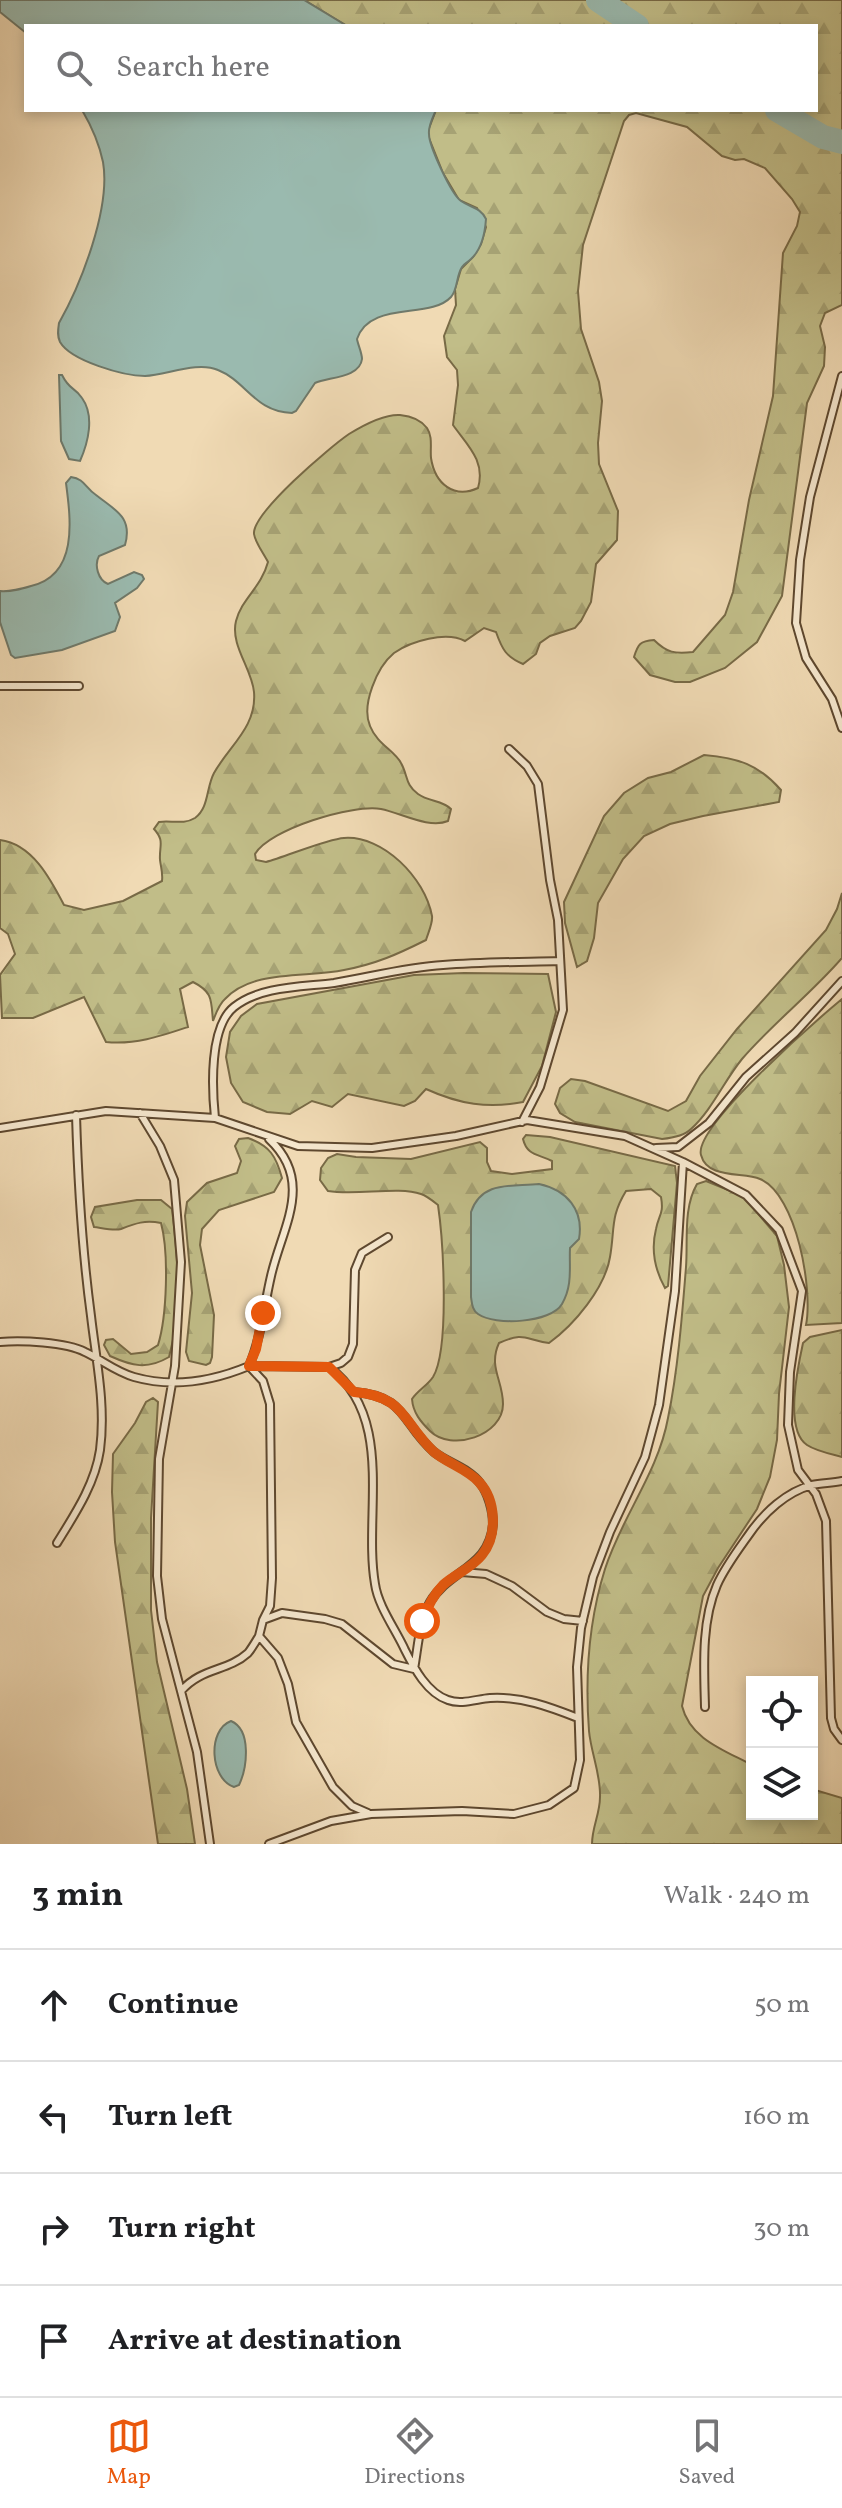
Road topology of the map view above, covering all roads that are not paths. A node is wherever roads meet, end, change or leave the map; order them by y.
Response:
1 (842, 376) edge
2 (0, 686) edge
3 (79, 686) dead end
4 (842, 728) edge
5 (509, 749) dead end
6 (559, 961) junction
7 (842, 981) edge
8 (140, 1113) junction
9 (76, 1115) junction
10 (215, 1118) junction
11 (522, 1122) junction
12 (0, 1128) edge
13 (265, 1135) junction
14 (652, 1148) junction
15 (683, 1162) junction
16 (388, 1237) dead end
17 (0, 1342) edge
18 (98, 1360) junction
19 (249, 1366) junction
20 (329, 1367) junction
21 (172, 1384) junction
22 (354, 1392) junction
23 (842, 1481) edge
24 (810, 1486) junction
25 (57, 1543) dead end
26 (462, 1572) junction
27 (263, 1620) junction
28 (583, 1621) junction
29 (259, 1636) junction
30 (414, 1669) junction
31 (181, 1691) junction
32 (705, 1707) dead end
33 (578, 1718) junction
34 (842, 1740) edge
35 (371, 1814) junction
36 (210, 1844) edge
37 (269, 1844) edge

1 - 4 lane
2 - 3 lane
5 - 6 lane
6 - 10 lane
6 - 11 lane
7 - 14 lane
8 - 9 lane
8 - 10 lane
8 - 21 lane
9 - 12 lane
9 - 18 lane
10 - 13 lane
11 - 13 lane
11 - 14 lane
13 - 19 lane
14 - 15 lane
15 - 24 lane
15 - 28 lane
16 - 20 lane
17 - 18 lane
18 - 21 lane
18 - 25 lane
19 - 20 lane
19 - 21 lane
19 - 27 lane
20 - 22 lane
21 - 31 lane
22 - 26 lane
22 - 30 lane
23 - 24 lane
24 - 32 lane
24 - 34 lane
26 - 28 lane
26 - 30 lane
27 - 29 lane
27 - 30 lane
28 - 33 lane
29 - 31 lane
29 - 35 lane
30 - 33 lane
31 - 36 lane
33 - 35 lane
35 - 37 lane

